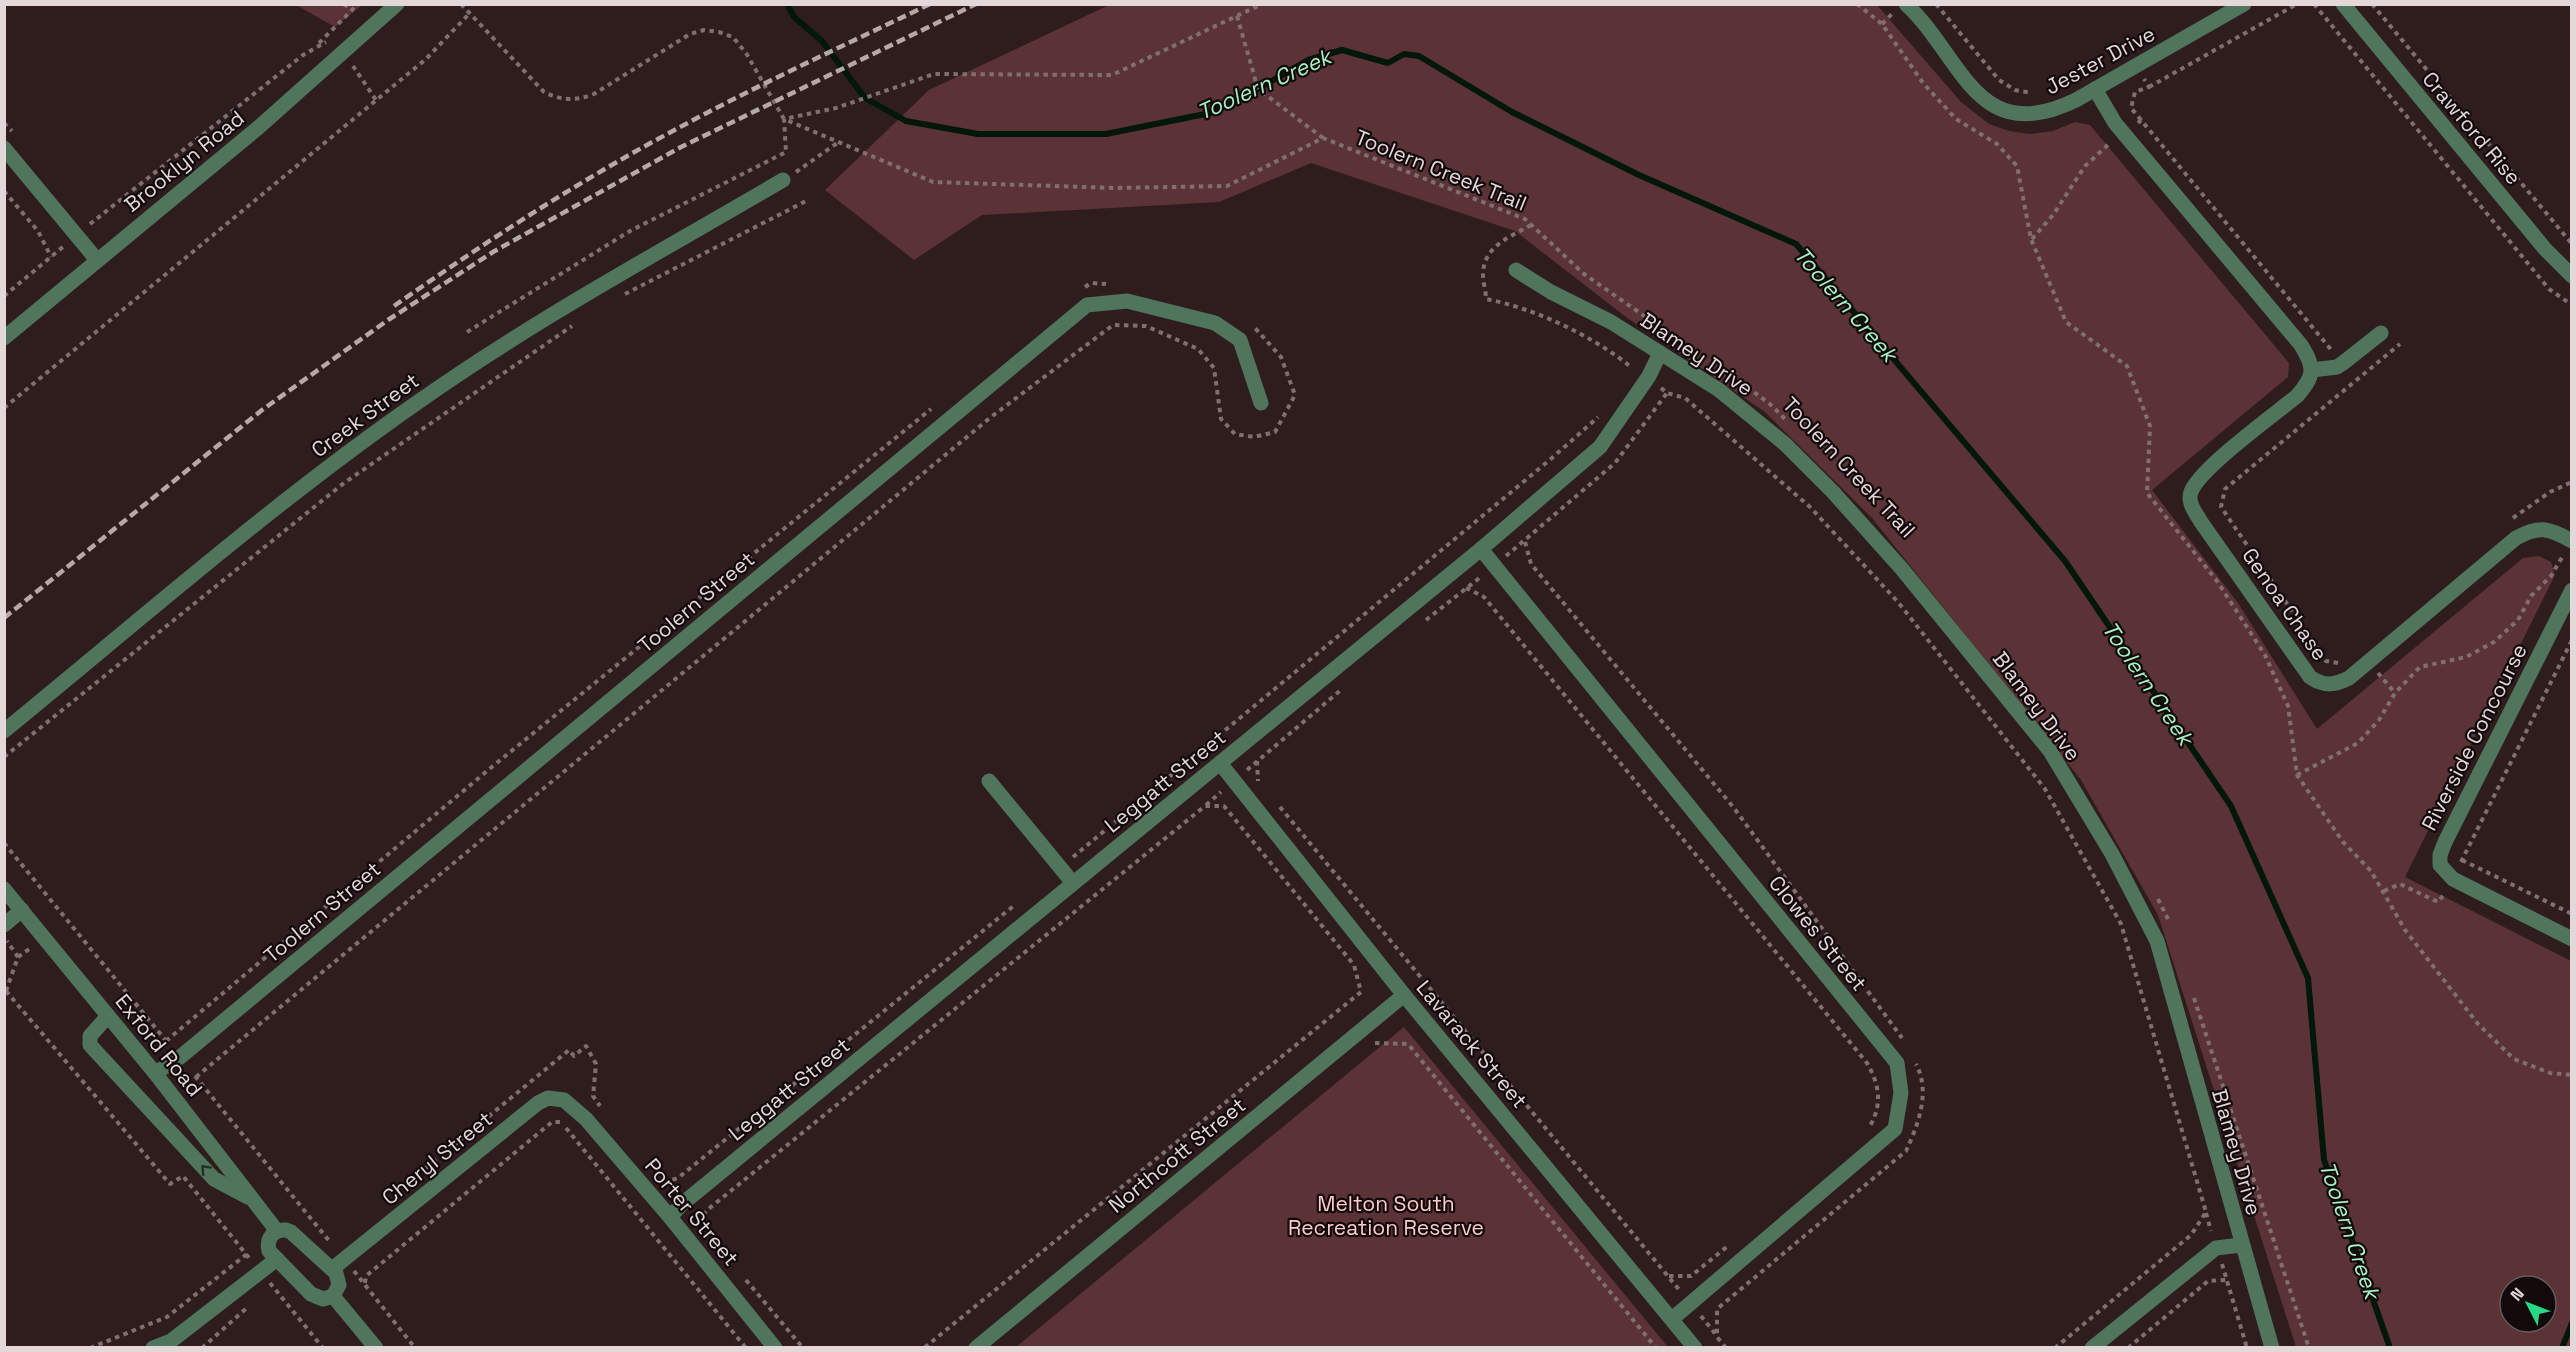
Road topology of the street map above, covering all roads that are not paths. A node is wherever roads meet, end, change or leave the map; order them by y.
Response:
1 (1906, 4) edge
2 (2244, 4) edge
3 (2343, 4) edge
4 (392, 8) edge
5 (2095, 89) junction
6 (4, 148) edge
7 (783, 180) road end
8 (97, 260) junction
9 (1516, 270) dead end
10 (2571, 276) edge
11 (2380, 333) dead end
12 (4, 338) edge
13 (1660, 353) junction
14 (2313, 370) junction
15 (1261, 403) dead end
16 (2571, 540) edge
17 (1481, 549) junction
18 (2571, 590) edge
19 (4, 731) edge
20 (1220, 763) junction
21 (989, 781) dead end
22 (1073, 883) junction
23 (4, 889) edge
24 (22, 910) junction
25 (4, 925) edge
26 (2571, 939) edge
27 (1404, 995) junction
28 (108, 1016) junction
29 (155, 1073) junction
30 (573, 1106) joint
31 (253, 1200) junction
32 (670, 1218) junction
33 (277, 1231) junction
34 (2241, 1245) junction
35 (277, 1259) junction
36 (332, 1269) junction
37 (333, 1296) junction
38 (1672, 1319) junction
39 (153, 1347) edge
40 (376, 1347) edge
41 (775, 1347) edge
42 (976, 1347) edge
43 (1695, 1347) edge
44 (2092, 1347) edge
45 (2272, 1347) edge

1 - 5 street, Jester Drive
2 - 5 street, Jester Drive
3 - 10 street, Crawford Rise
4 - 8 street, Brooklyn Road
5 - 14 street
6 - 8 street
7 - 19 street, Creek Street
8 - 12 street, Brooklyn Road
9 - 13 street, Blamey Drive
11 - 14 street
13 - 17 street, Leggatt Street
13 - 34 street, Blamey Drive
14 - 16 street, Genoa Chase
15 - 29 street, Toolern Street
17 - 20 street, Leggatt Street
17 - 38 street, Clowes Street
18 - 26 street, Riverside Concourse
20 - 22 street, Leggatt Street
20 - 27 street, Lavarack Street
21 - 22 street
22 - 32 street, Leggatt Street
23 - 24 street, Exford Road
24 - 25 street
24 - 28 street, Exford Road
27 - 38 street, Lavarack Street
27 - 42 street, Northcott Street
28 - 29 street, Exford Road
31 -> 28 street
29 - 31 street, Exford Road
30 - 32 street, Porter Street
30 - 36 street, Cheryl Street
31 - 33 street, Exford Road
32 - 41 street, Porter Street
33 - 35 street
33 - 36 street, Exford Road
34 - 44 street
34 - 45 street, Blamey Drive
35 - 37 street
35 - 39 street
36 - 37 street
37 - 40 street
38 - 43 street, Lavarack Street

